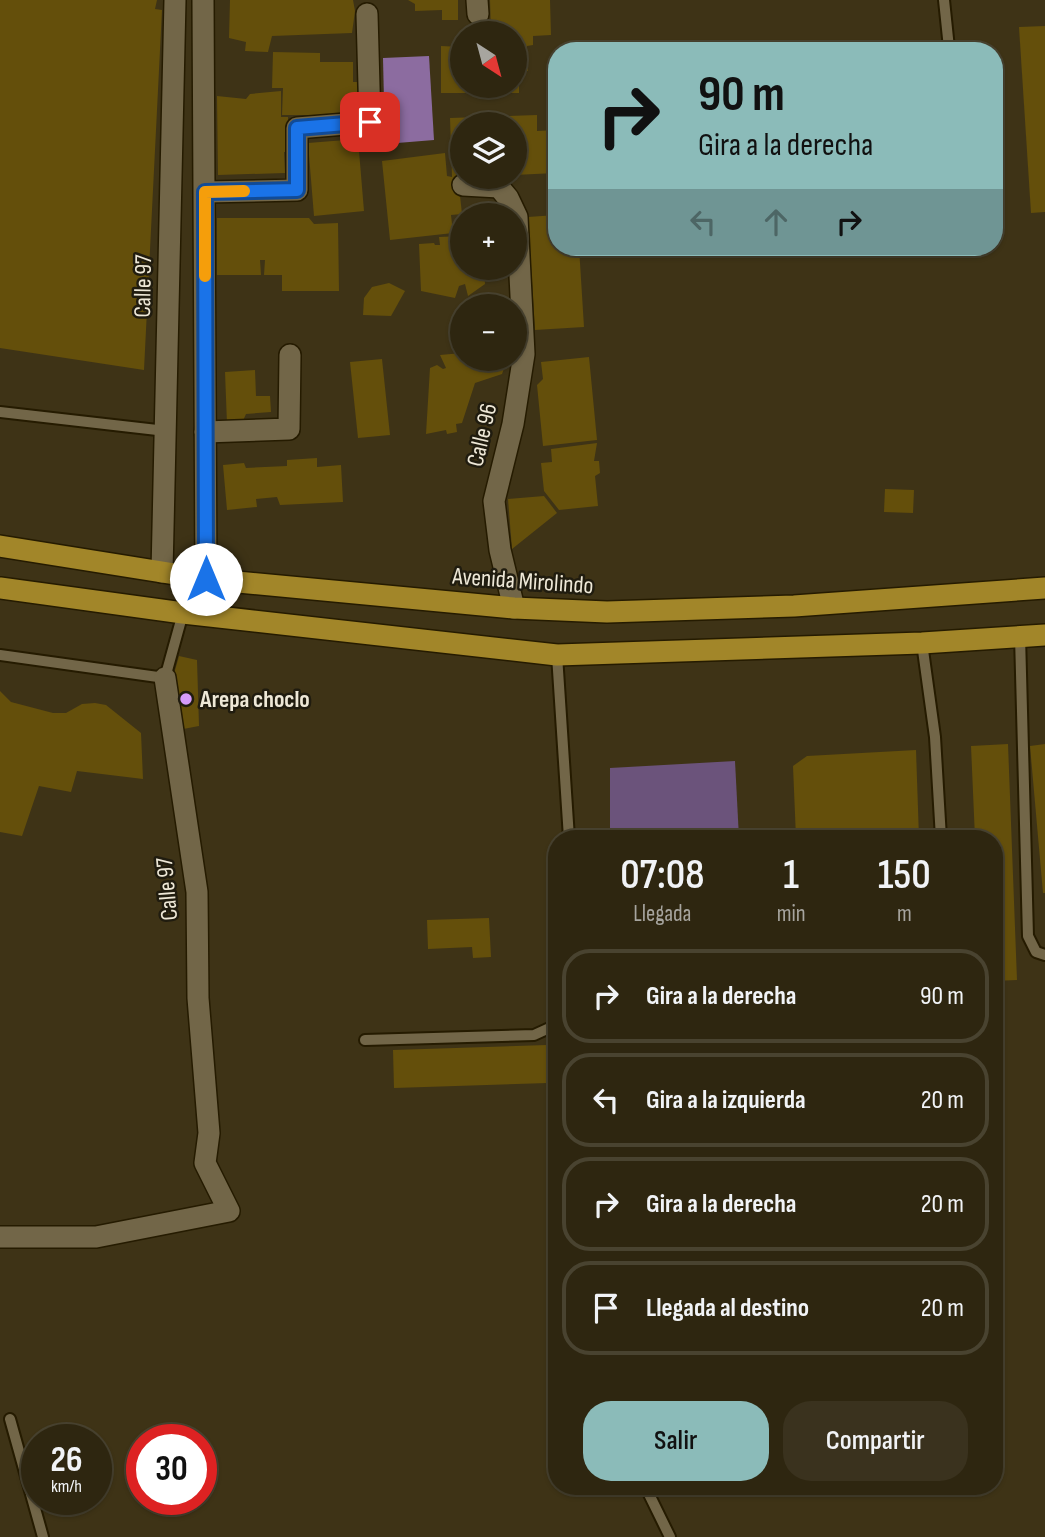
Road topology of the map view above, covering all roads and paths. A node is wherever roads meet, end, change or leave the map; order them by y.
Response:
1 (175, 0) edge
2 (203, 0) edge
3 (944, 0) edge
4 (367, 14) dead end
5 (948, 42) edge
6 (501, 189) edge
7 (205, 192) junction
8 (290, 355) dead end
9 (0, 412) edge
10 (166, 431) junction
11 (205, 432) junction
12 (0, 546) edge
13 (162, 572) junction
14 (206, 579) junction
15 (0, 588) edge
16 (1045, 588) edge
17 (514, 608) junction
18 (183, 613) junction
19 (1045, 635) edge
20 (1020, 636) junction
21 (922, 643) junction
22 (0, 655) edge
23 (557, 655) junction
24 (165, 678) junction
25 (569, 830) edge
26 (941, 830) edge
27 (1045, 956) edge
28 (548, 1029) edge
29 (365, 1040) dead end
30 (0, 1237) edge
31 (9, 1419) dead end
32 (649, 1495) edge
33 (43, 1537) edge
34 (670, 1537) edge

1 - 10 street, Calle 97
2 - 7 street
3 - 5 lane
4 - 7 street
6 - 17 street, Calle 96
7 - 11 street
8 - 11 street
9 - 10 lane
10 - 13 street, Calle 97
11 - 14 street
12 - 13 main road, Avenida Mirolindo
13 - 14 main road, Avenida Mirolindo
14 - 17 main road, Avenida Mirolindo
15 - 18 main road
16 - 17 main road, Avenida Mirolindo
18 - 23 main road
18 - 24 lane, Calle 97
19 - 20 main road
20 - 21 main road
20 - 27 lane
21 - 23 main road
21 - 26 lane
22 - 24 lane
23 - 25 lane
24 - 30 street, Calle 97
28 - 29 lane
31 - 33 lane
32 - 34 lane

